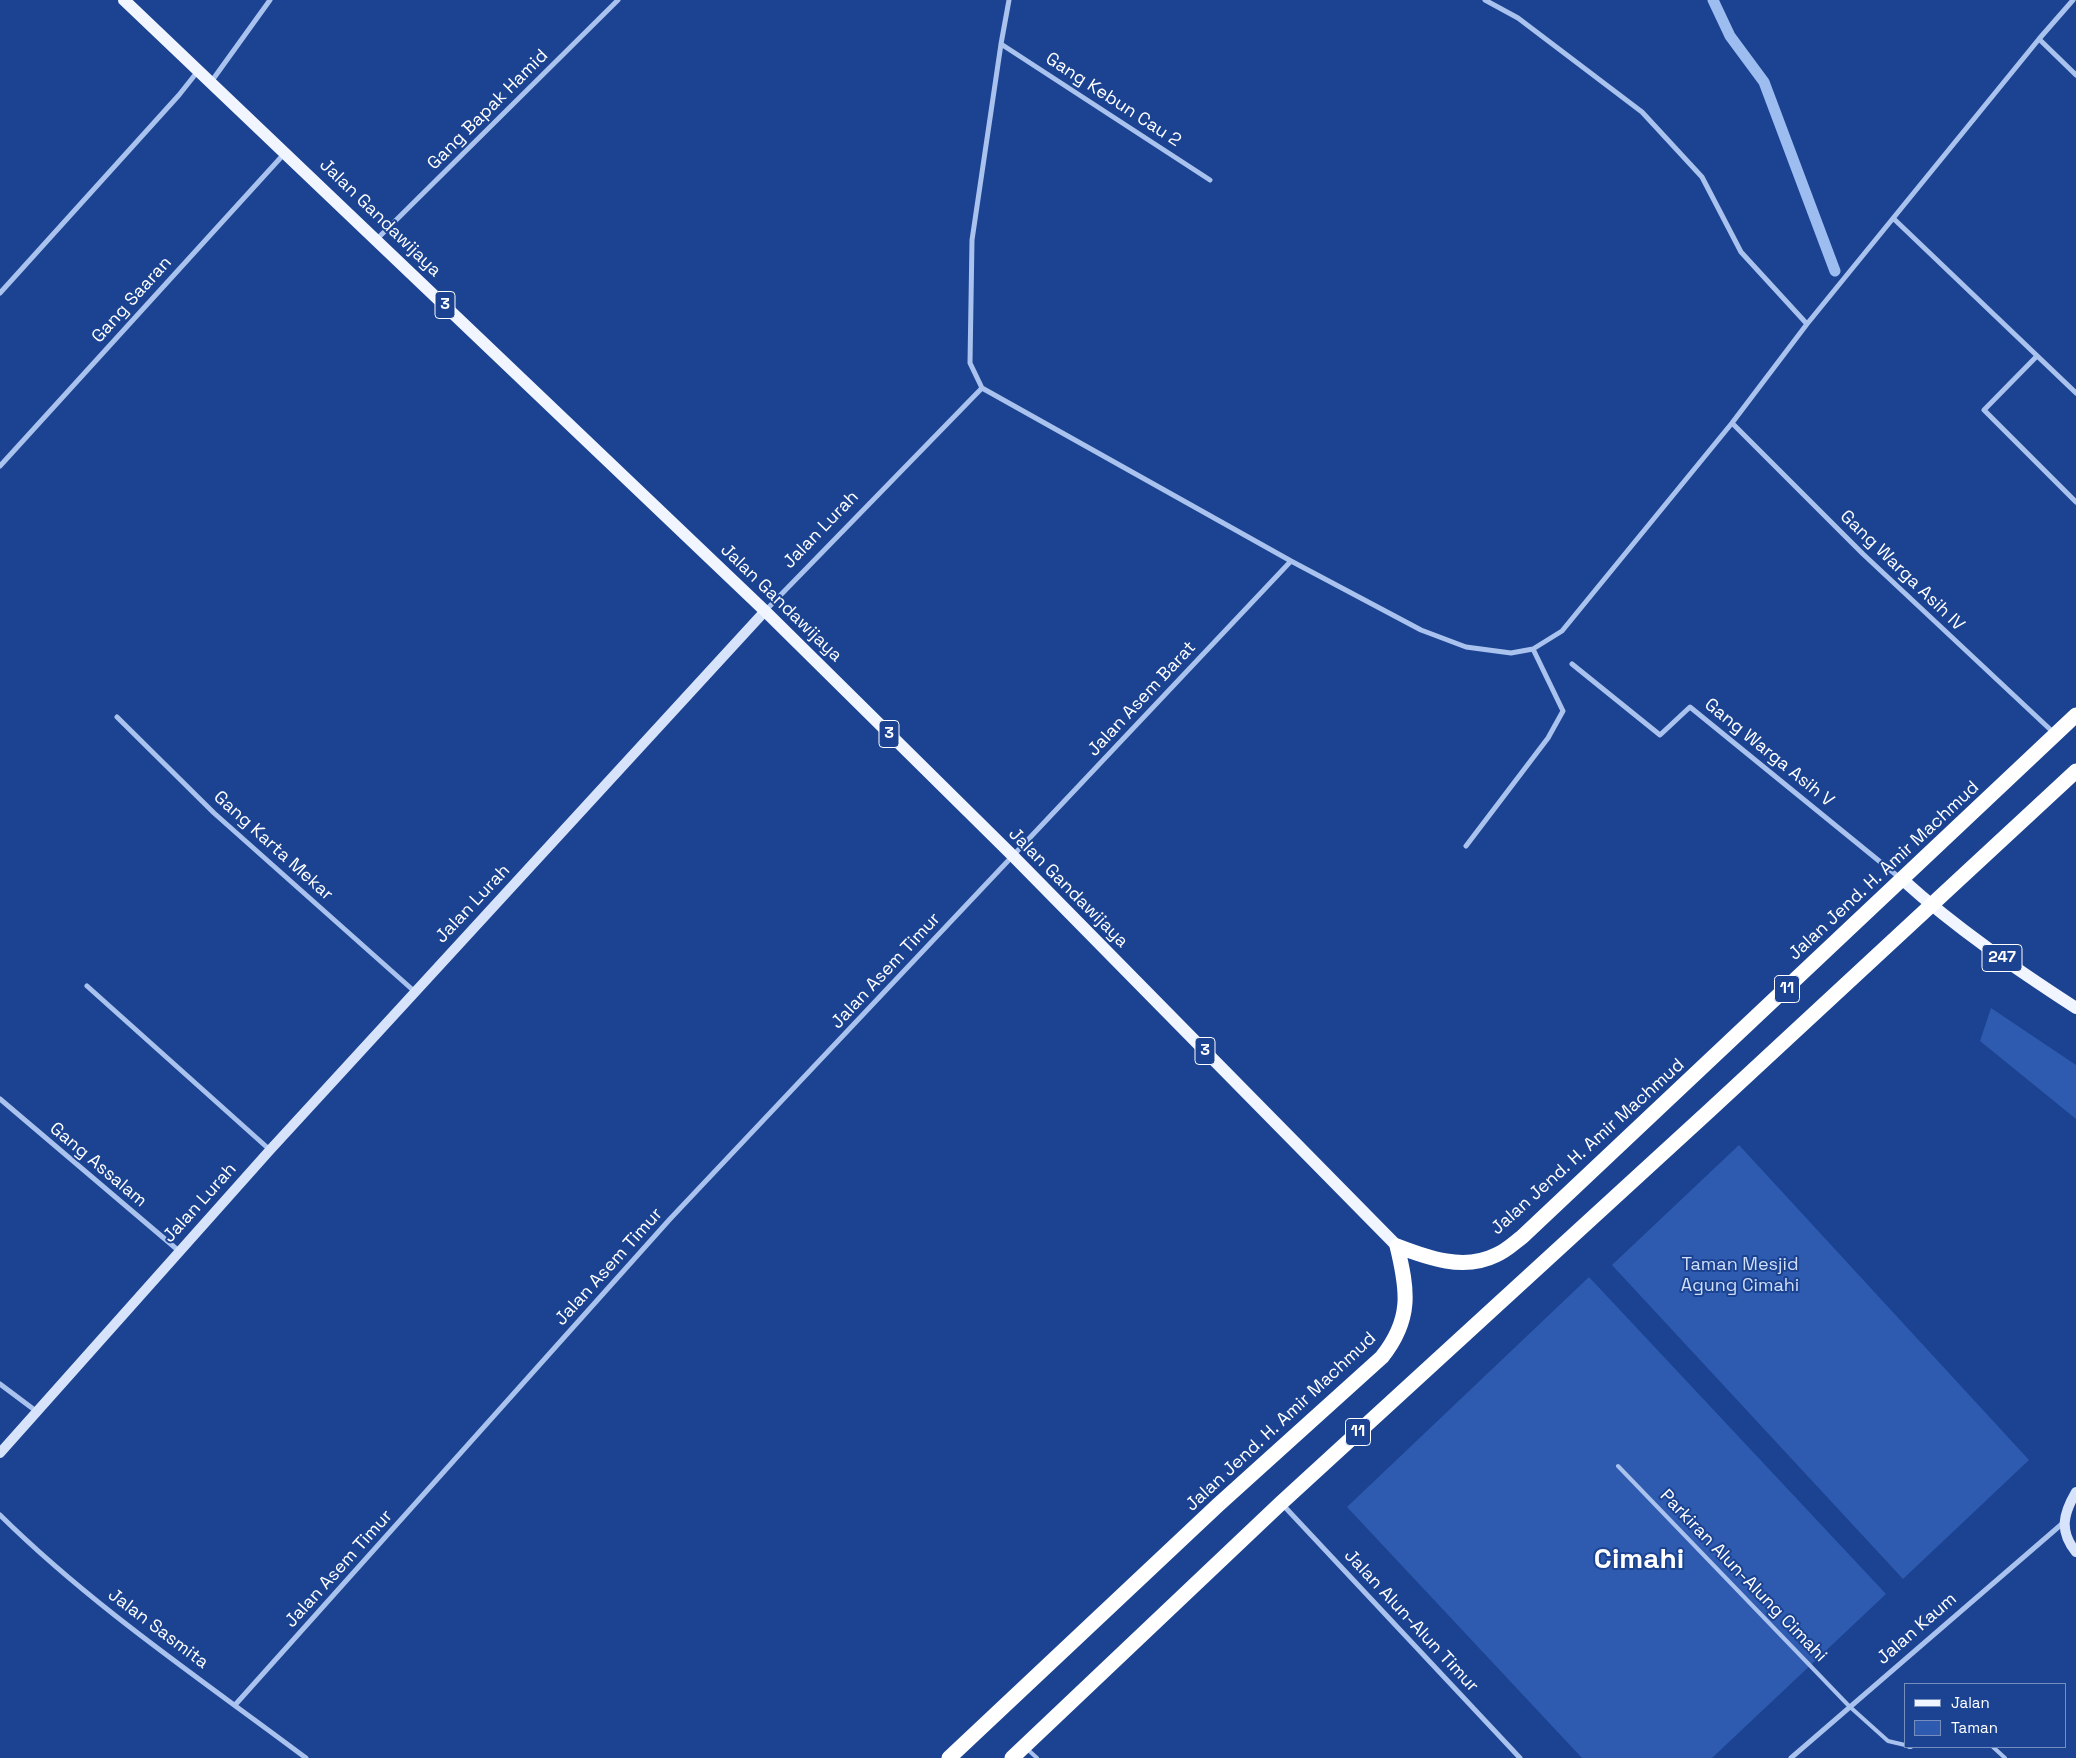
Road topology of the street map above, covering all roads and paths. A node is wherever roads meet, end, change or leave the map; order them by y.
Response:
1 (124, 0) edge
2 (270, 0) edge
3 (618, 0) edge
4 (1009, 0) edge
5 (1485, 0) edge
6 (2073, 0) edge
7 (2038, 39) junction
8 (1001, 44) junction
9 (199, 71) junction
10 (2076, 75) edge
11 (211, 82) junction
12 (285, 153) junction
13 (1210, 180) dead end
14 (1894, 219) junction
15 (377, 240) junction
16 (0, 293) edge
17 (1807, 324) junction
18 (2037, 356) junction
19 (982, 388) junction
20 (2076, 393) edge
21 (1732, 423) junction
22 (0, 466) edge
23 (2076, 502) edge
24 (1291, 561) junction
25 (765, 611) junction
26 (1533, 649) junction
27 (1572, 664) dead end
28 (2076, 715) edge
29 (117, 717) dead end
30 (2056, 735) junction
31 (2076, 771) edge
32 (1466, 846) dead end
33 (1013, 856) junction
34 (1902, 880) junction
35 (1930, 904) junction
36 (87, 986) dead end
37 (414, 991) junction
38 (2076, 1008) edge
39 (0, 1099) edge
40 (270, 1150) junction
41 (1397, 1246) junction
42 (178, 1251) junction
43 (0, 1384) edge
44 (36, 1412) junction
45 (0, 1453) edge
46 (1618, 1466) dead end
47 (2076, 1492) edge
48 (1281, 1503) junction
49 (0, 1515) edge
50 (2063, 1523) junction
51 (2076, 1552) edge
52 (235, 1705) junction
53 (1849, 1706) junction
54 (1024, 1746) junction
55 (1904, 1746) edge
56 (1994, 1748) edge
57 (306, 1758) edge
58 (949, 1758) edge
59 (1012, 1758) edge
60 (1037, 1758) edge
61 (1520, 1758) edge
62 (1791, 1758) edge
63 (2005, 1758) edge

1 - 9 main road, Jalan Gandawijaya / 3
2 - 11 street
3 - 15 street, Gang Bapak Hamid
4 - 8 street
5 - 17 street
6 - 7 street
7 - 10 street
7 - 14 street
8 - 13 street, Gang Kebun Cau 2
8 - 19 street
9 - 11 main road, Jalan Gandawijaya / 3
9 - 16 street
11 - 12 main road, Jalan Gandawijaya / 3
12 - 15 main road, Jalan Gandawijaya / 3
12 - 22 street, Gang Saaran
14 - 17 street
14 - 18 street
15 - 25 main road, Jalan Gandawijaya / 3
17 - 21 street
18 - 20 street
18 - 23 street
19 - 24 street
19 - 25 street, Jalan Lurah
21 - 26 street
21 - 30 street, Gang Warga Asih IV
24 - 26 street
24 - 33 street, Jalan Asem Barat
25 - 33 main road, Jalan Gandawijaya / 3
25 - 37 main road, Jalan Lurah
26 - 32 street
27 - 34 street, Gang Warga Asih V
28 - 30 highway, Jalan Jend. H. Amir Machmud / 11
29 - 37 street, Gang Karta Mekar
30 - 34 highway, Jalan Jend. H. Amir Machmud / 11
31 - 35 highway, 11
33 - 41 main road, Jalan Gandawijaya / 3
33 - 52 street, Jalan Asem Timur
34 - 35 main road, 247
34 - 41 highway, Jalan Jend. H. Amir Machmud / 11
35 - 38 main road, 247
35 - 48 highway, 11
36 - 40 street
37 - 40 main road, Jalan Lurah
39 - 42 street, Gang Assalam
40 - 42 main road, Jalan Lurah
41 - 58 highway, Jalan Jend. H. Amir Machmud / 11
42 - 44 main road, Jalan Lurah
43 - 44 street
44 - 45 main road, Jalan Lurah
46 - 53 lane, Parkiran Alun-Alung Cimahi
47 - 50 main road
48 - 54 highway, 11
48 - 61 street, Jalan Alun-Alun Timur
49 - 52 street, Jalan Sasmita
50 - 51 main road
50 - 53 street, Jalan Kaum
52 - 57 street, Jalan Sasmita
53 - 55 lane, Parkiran Alun-Alung Cimahi
53 - 62 street, Jalan Kaum
54 - 59 highway, 11
54 - 60 lane
56 - 63 lane

